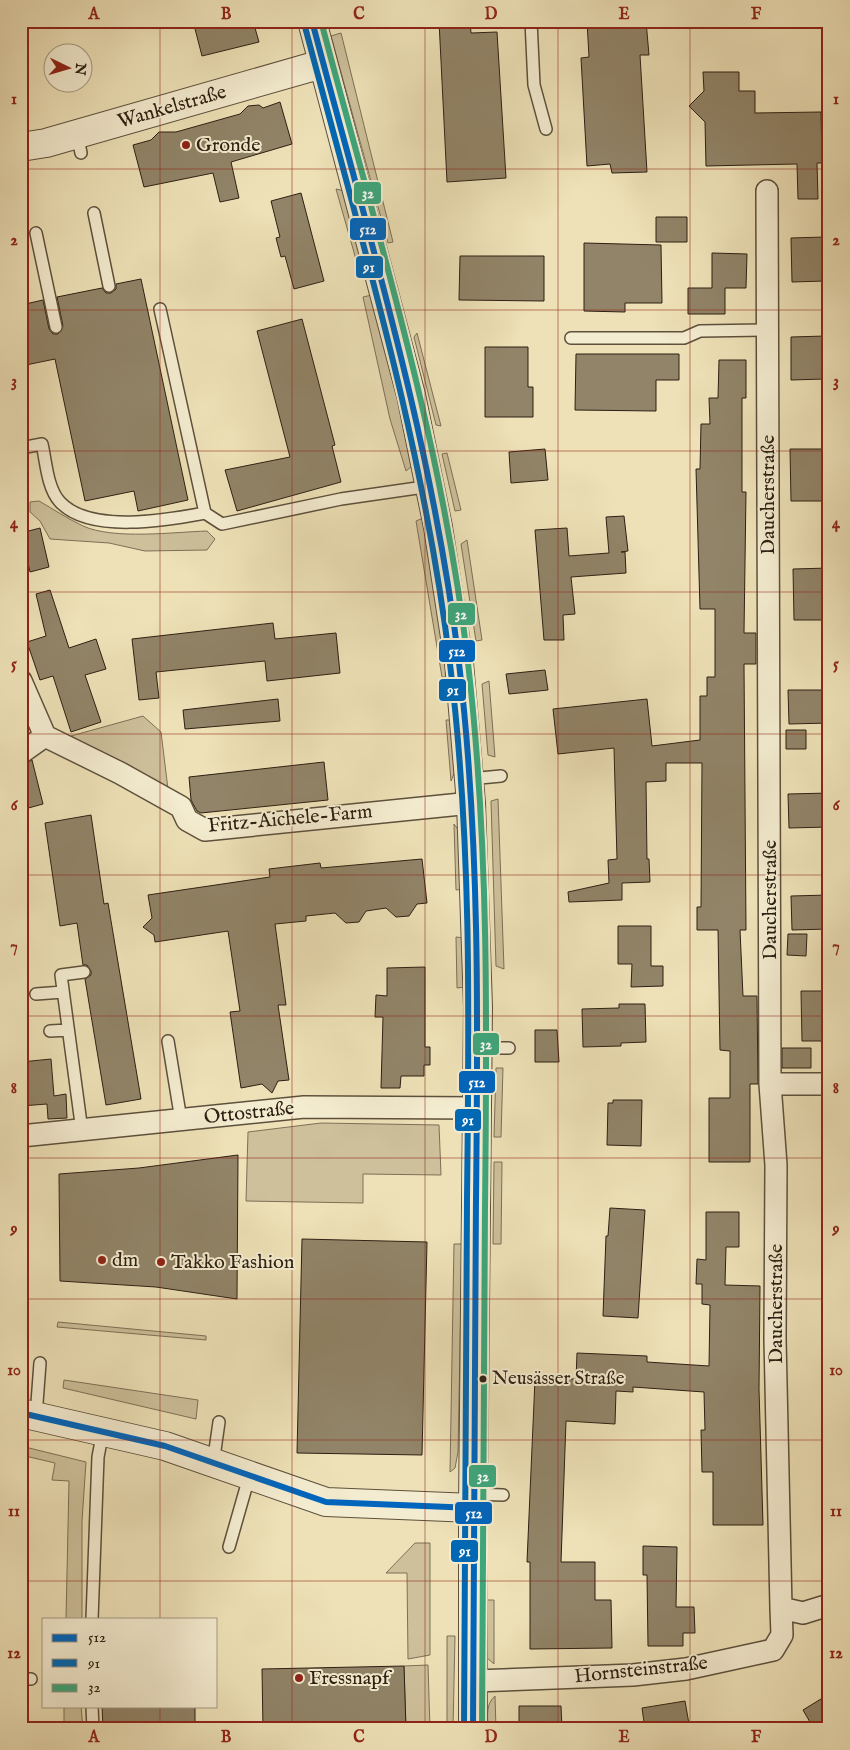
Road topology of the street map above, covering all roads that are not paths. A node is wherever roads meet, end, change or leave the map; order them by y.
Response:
1 (312, 21) edge
2 (531, 21) edge
3 (322, 64) junction
4 (546, 129) dead end
5 (21, 147) edge
6 (767, 191) dead end
7 (94, 213) dead end
8 (36, 233) dead end
9 (109, 286) dead end
10 (160, 309) dead end
11 (56, 327) dead end
12 (768, 330) junction
13 (570, 338) dead end
14 (21, 448) edge
15 (430, 486) junction
16 (205, 513) junction
17 (21, 681) edge
18 (45, 736) junction
19 (21, 753) edge
20 (501, 776) dead end
21 (470, 791) junction
22 (84, 972) dead end
23 (64, 992) junction
24 (36, 994) dead end
25 (68, 1030) junction
26 (50, 1031) dead end
27 (168, 1041) dead end
28 (478, 1048) junction
29 (509, 1048) dead end
30 (770, 1084) junction
31 (829, 1084) edge
32 (479, 1108) junction
33 (181, 1120) junction
34 (82, 1131) junction
35 (21, 1136) edge
36 (40, 1363) dead end
37 (29, 1414) edge
38 (219, 1422) dead end
39 (103, 1431) junction
40 (213, 1464) junction
41 (249, 1477) junction
42 (503, 1495) dead end
43 (473, 1501) junction
44 (229, 1547) dead end
45 (829, 1605) edge
46 (781, 1608) junction
47 (92, 1618) edge
48 (474, 1681) junction
49 (92, 1708) edge
50 (93, 1729) edge
51 (473, 1729) edge

1 - 3 street
2 - 4 lane
3 - 5 street, Wankelstraße
3 - 15 street
6 - 12 street, Daucherstraße
7 - 9 lane
8 - 11 lane
10 - 16 lane
12 - 13 lane
12 - 30 street, Daucherstraße
14 - 16 lane
15 - 16 lane
15 - 21 street
17 - 18 street
18 - 19 street
18 - 21 street, Fritz-Aichele-Farm
20 - 21 lane
21 - 28 street
22 - 23 lane
23 - 24 lane
23 - 25 lane
25 - 26 lane
25 - 34 lane
27 - 33 lane
28 - 29 lane
28 - 32 street
30 - 31 street
30 - 46 street, Daucherstraße
32 - 33 street, Ottostraße
32 - 43 street
33 - 34 street, Ottostraße
34 - 35 street, Ottostraße
36 - 37 lane
37 - 39 street
38 - 40 lane
39 - 40 street
39 - 47 lane
40 - 41 street
41 - 43 street
41 - 44 lane
42 - 43 lane
43 - 48 street
45 - 46 street
46 - 48 street, Hornsteinstraße
48 - 51 street
49 - 50 lane

